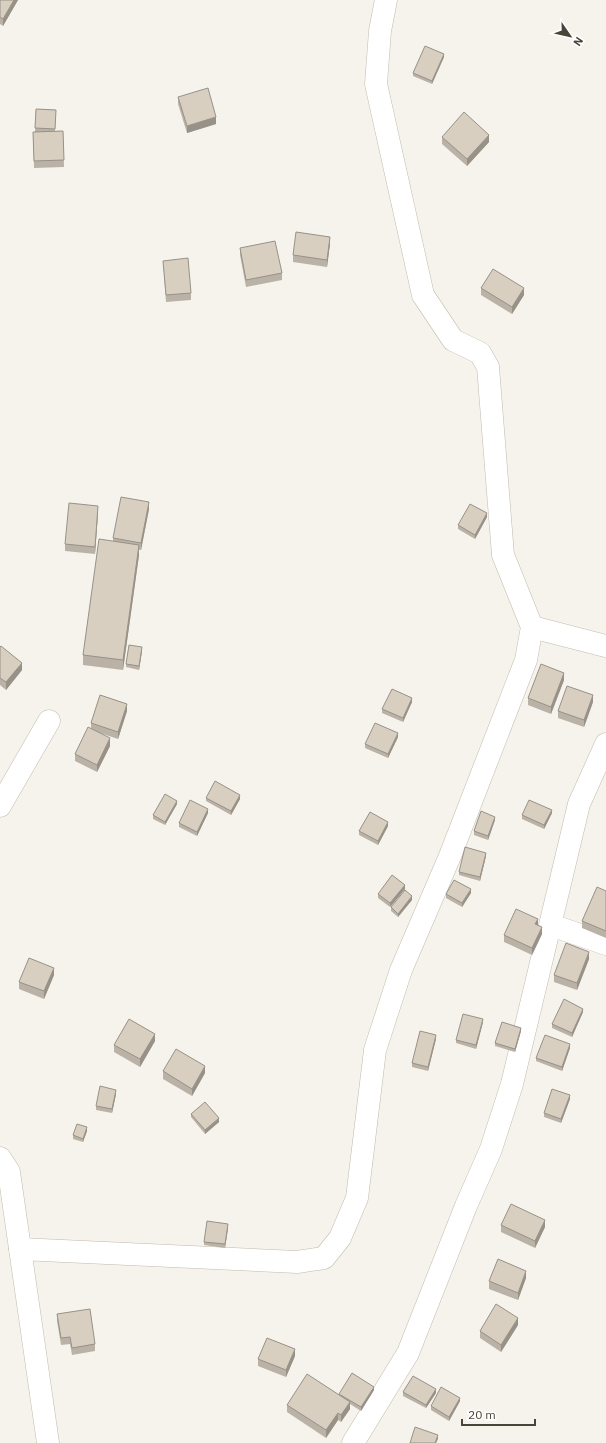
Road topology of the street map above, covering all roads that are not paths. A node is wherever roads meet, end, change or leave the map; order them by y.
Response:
1 (386, 0) edge
2 (532, 627) junction
3 (606, 646) edge
4 (49, 721) dead end
5 (606, 744) edge
6 (0, 806) edge
7 (551, 925) junction
8 (606, 944) edge
9 (0, 1158) edge
10 (20, 1249) junction
11 (48, 1443) edge
12 (353, 1443) edge

1 - 2 street
2 - 3 street
2 - 10 street
4 - 6 street
5 - 7 street
7 - 8 street
7 - 12 street
9 - 10 street
10 - 11 street

